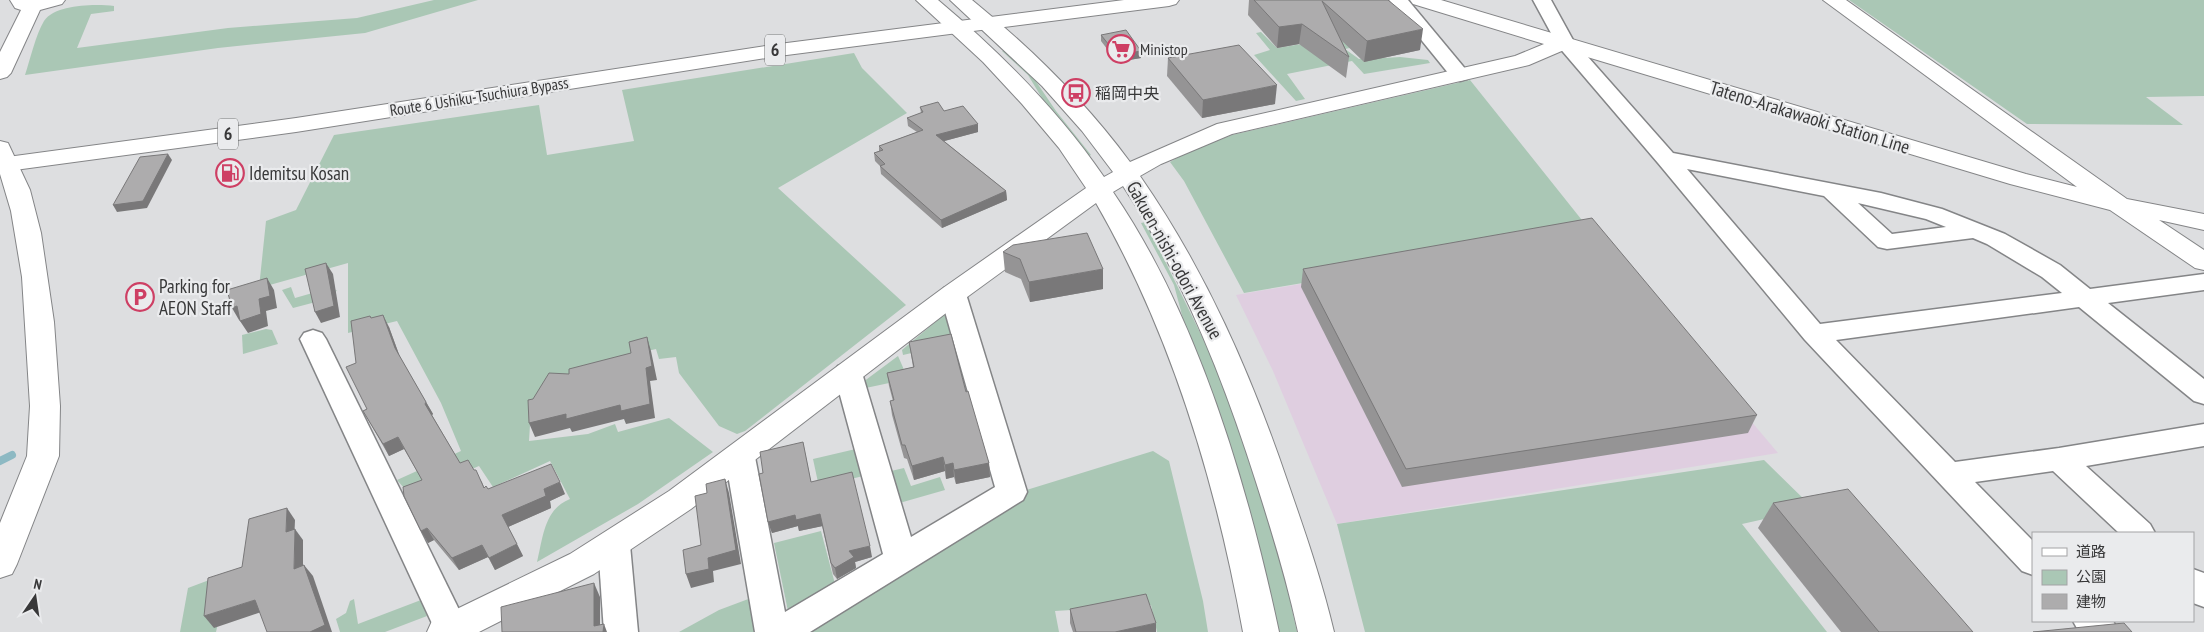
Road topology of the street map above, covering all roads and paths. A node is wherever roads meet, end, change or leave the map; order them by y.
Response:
1 (56, 0) edge
2 (926, 0) edge
3 (960, 0) edge
4 (1169, 0) edge
5 (1398, 0) edge
6 (1420, 0) edge
7 (1542, 0) edge
8 (1833, 0) edge
9 (26, 2) edge
10 (987, 23) junction
11 (958, 27) junction
12 (1565, 42) junction
13 (0, 73) edge
14 (1460, 75) junction
15 (1666, 158) junction
16 (3, 159) edge
17 (1127, 173) junction
18 (1831, 189) junction
19 (1099, 190) junction
20 (2117, 204) junction
21 (2204, 222) edge
22 (1977, 230) junction
23 (2204, 262) edge
24 (2204, 282) edge
25 (953, 294) junction
26 (2087, 298) junction
27 (1814, 334) junction
28 (314, 339) dead end
29 (848, 374) junction
30 (2204, 394) edge
31 (2204, 435) edge
32 (740, 456) junction
33 (2060, 459) junction
34 (1947, 474) junction
35 (2138, 532) edge
36 (614, 545) junction
37 (901, 559) junction
38 (2032, 561) edge
39 (0, 564) edge
40 (2194, 584) edge
41 (2204, 594) edge
42 (2091, 622) edge
43 (449, 631) edge
44 (621, 632) edge
45 (772, 632) edge
46 (781, 632) edge
47 (1261, 632) edge
48 (1316, 632) edge
49 (2102, 632) edge

1 - 9 main road
2 - 11 main road, Gakuen-nishi-odori Avenue
3 - 10 main road, Gakuen-nishi-odori Avenue
4 - 10 main road, 6
5 - 14 street
6 - 12 main road, Tateno-Arakawaoki Station Line
7 - 12 street
8 - 20 main road
9 - 13 main road
10 - 11 main road, 6
10 - 17 main road, Gakuen-nishi-odori Avenue
11 - 16 main road, Route 6 Ushiku-Tsuchiura Bypass / 6
11 - 19 main road, Gakuen-nishi-odori Avenue
12 - 14 main road
12 - 15 street
12 - 20 main road, Tateno-Arakawaoki Station Line
14 - 17 main road
15 - 18 street
15 - 27 street
16 - 39 main road
17 - 19 main road
17 - 48 main road, Gakuen-nishi-odori Avenue
18 - 22 street
18 - 22 street
19 - 25 main road
19 - 47 main road, Gakuen-nishi-odori Avenue
20 - 21 main road, Tateno-Arakawaoki Station Line
20 - 23 main road
22 - 26 street
24 - 26 street
25 - 29 main road
25 - 37 street
26 - 27 street
26 - 30 street
27 - 34 street
28 - 43 street
29 - 32 main road
29 - 37 street
31 - 33 street
32 - 36 main road
32 - 45 street
33 - 34 street
33 - 35 street
34 - 38 street
36 - 43 main road
36 - 44 street
37 - 46 street
40 - 41 street
42 - 49 street

